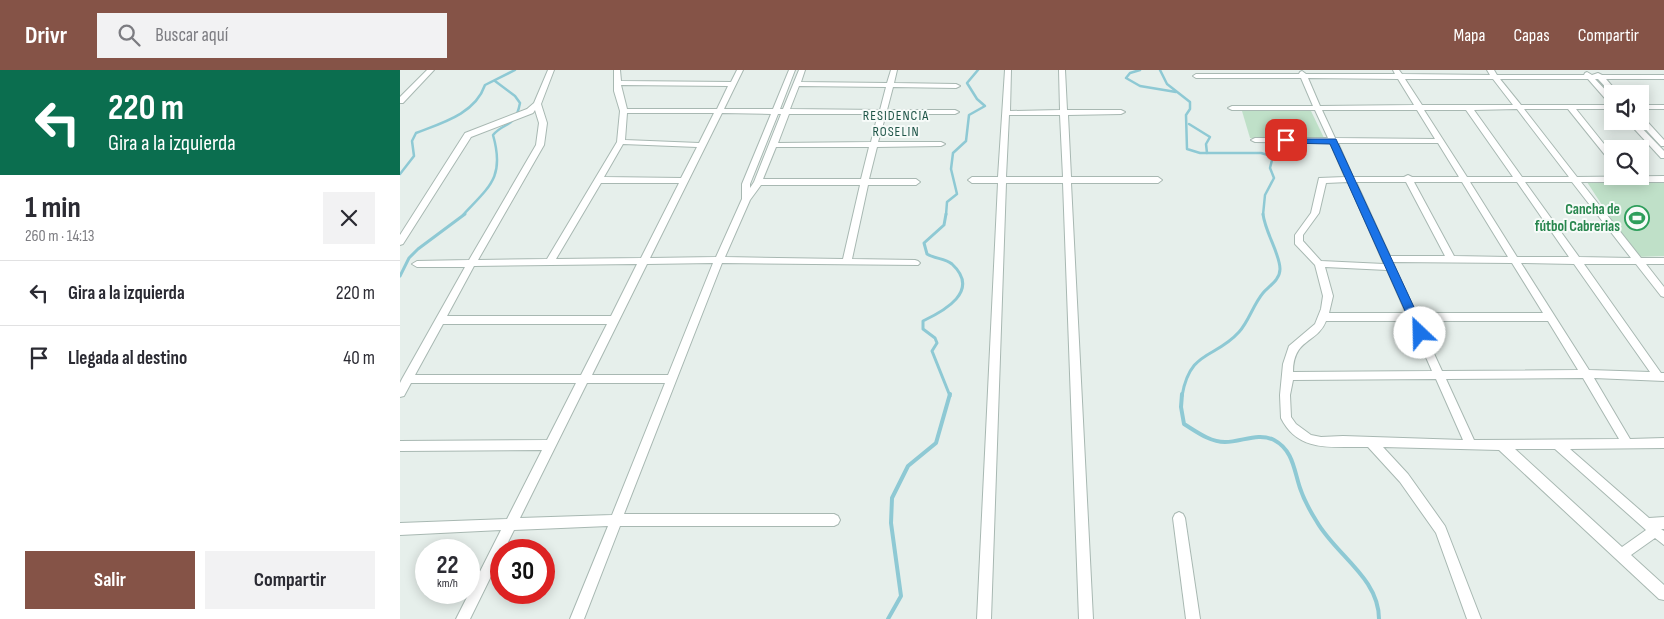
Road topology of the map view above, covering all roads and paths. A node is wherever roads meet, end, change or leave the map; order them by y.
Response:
1 (431, 70) edge
2 (550, 70) edge
3 (617, 70) edge
4 (740, 70) edge
5 (792, 70) edge
6 (802, 70) edge
7 (894, 70) edge
8 (1008, 70) edge
9 (1062, 70) edge
10 (1583, 70) edge
11 (1302, 73) edge
12 (1592, 73) edge
13 (1398, 74) edge
14 (1493, 74) edge
15 (1196, 76) dead end
16 (1600, 77) junction
17 (1664, 77) edge
18 (617, 83) junction
19 (734, 84) junction
20 (797, 84) junction
21 (890, 85) junction
22 (1608, 85) edge
23 (956, 86) dead end
24 (1604, 90) edge
25 (400, 100) edge
26 (537, 104) junction
27 (1318, 107) junction
28 (1420, 107) junction
29 (1604, 107) edge
30 (1649, 107) edge
31 (1664, 107) edge
32 (1232, 108) dead end
33 (1470, 108) junction
34 (1519, 108) junction
35 (1570, 108) junction
36 (624, 111) junction
37 (720, 111) junction
38 (775, 111) junction
39 (786, 111) junction
40 (883, 112) junction
41 (954, 112) dead end
42 (1122, 112) dead end
43 (1006, 113) junction
44 (1065, 113) junction
45 (1649, 128) edge
46 (1639, 130) edge
47 (1255, 140) dead end
48 (1333, 141) junction
49 (1440, 141) junction
50 (620, 142) junction
51 (703, 144) junction
52 (874, 144) junction
53 (941, 144) dead end
54 (1664, 144) edge
55 (773, 145) junction
56 (1604, 148) edge
57 (1664, 156) edge
58 (1408, 178) junction
59 (1604, 178) edge
60 (1351, 179) junction
61 (1464, 179) junction
62 (1519, 179) junction
63 (1574, 179) junction
64 (1649, 179) edge
65 (1664, 179) edge
66 (600, 180) junction
67 (972, 180) dead end
68 (1002, 180) junction
69 (1068, 180) junction
70 (1158, 180) dead end
71 (684, 181) junction
72 (758, 182) junction
73 (864, 182) junction
74 (916, 182) dead end
75 (746, 200) junction
76 (400, 242) edge
77 (1451, 259) junction
78 (1512, 259) junction
79 (719, 260) junction
80 (646, 261) junction
81 (1576, 261) junction
82 (1638, 261) junction
83 (1664, 261) edge
84 (550, 262) junction
85 (847, 262) junction
86 (915, 262) dead end
87 (472, 263) junction
88 (1389, 263) junction
89 (417, 264) dead end
90 (1319, 264) junction
91 (1664, 294) edge
92 (1324, 317) junction
93 (1549, 317) junction
94 (1414, 318) junction
95 (440, 320) junction
96 (614, 320) junction
97 (1586, 374) junction
98 (1288, 376) junction
99 (1440, 377) junction
100 (1661, 377) edge
101 (672, 378) junction
102 (407, 379) junction
103 (584, 379) junction
104 (400, 393) edge
105 (1371, 442) junction
106 (1627, 443) junction
107 (1664, 443) edge
108 (1471, 444) junction
109 (1502, 444) junction
110 (1557, 444) junction
111 (551, 445) junction
112 (400, 446) edge
113 (1179, 518) dead end
114 (616, 520) junction
115 (834, 520) dead end
116 (512, 523) junction
117 (400, 529) edge
118 (1658, 529) edge
119 (1621, 555) junction
120 (1664, 594) edge
121 (463, 619) edge
122 (577, 619) edge
123 (984, 619) edge
124 (1086, 619) edge
125 (1193, 619) edge
126 (1474, 619) edge

1 - 25 street
2 - 26 street
3 - 18 street
4 - 19 street
5 - 38 street
6 - 20 street
7 - 21 street
8 - 43 street
9 - 44 street
10 - 12 street
11 - 13 street
11 - 15 street
11 - 27 street
12 - 14 street
12 - 16 street
12 - 24 street
13 - 14 street
13 - 28 street
14 - 34 street
16 - 17 street
16 - 22 street
18 - 19 street
18 - 36 street
19 - 37 street
20 - 21 street
20 - 39 street
21 - 23 street
21 - 40 street
26 - 76 street
26 - 87 street
27 - 28 street
27 - 32 street
27 - 48 street
28 - 33 street
28 - 49 street
29 - 35 street
30 - 31 street
33 - 34 street
33 - 62 street
34 - 35 street
34 - 63 street
35 - 56 street
36 - 37 street
36 - 50 street
37 - 38 street
37 - 51 street
38 - 39 street
38 - 75 street
39 - 40 street
39 - 55 street
40 - 41 street
40 - 52 street
42 - 44 street
43 - 44 street
43 - 68 street
44 - 69 street
45 - 54 street
46 - 57 street
47 - 48 street
48 - 49 street
48 - 60 street
49 - 61 street
50 - 51 street
50 - 66 street
51 - 71 street
52 - 53 street
52 - 55 street
52 - 73 street
55 - 72 street
58 - 60 street
58 - 61 street
58 - 77 street
59 - 63 street
60 - 88 street
60 - 90 street
61 - 62 street
61 - 78 street
62 - 63 street
62 - 81 street
63 - 82 street
64 - 65 street
66 - 71 street
66 - 84 street
67 - 68 street
68 - 69 street
68 - 123 street
69 - 70 street
69 - 124 street
71 - 80 street
72 - 73 street
72 - 75 street
73 - 74 street
73 - 85 street
75 - 79 street
77 - 78 street
77 - 88 street
78 - 81 street
78 - 93 street
79 - 80 street
79 - 85 street
79 - 101 street
80 - 84 street
80 - 96 street
81 - 82 street
81 - 100 street
82 - 83 street
82 - 91 street
84 - 87 street
85 - 86 street
87 - 89 street
87 - 95 street
88 - 90 street
88 - 94 street
90 - 92 street
92 - 94 street
92 - 98 street
93 - 94 street
93 - 97 street
94 - 99 street
95 - 96 street
95 - 102 street
96 - 103 street
97 - 99 street
97 - 100 street
97 - 106 street
98 - 99 street
98 - 105 street
99 - 108 street
101 - 103 street
101 - 114 street
102 - 103 street
102 - 104 street
103 - 111 street
105 - 108 street
105 - 126 street
106 - 107 street
106 - 110 street
108 - 109 street
109 - 110 street
109 - 119 street
110 - 118 street
111 - 112 street
111 - 116 street
113 - 125 street
114 - 115 street
114 - 116 street
114 - 122 street
116 - 117 street
116 - 121 street
118 - 119 street
119 - 120 street

